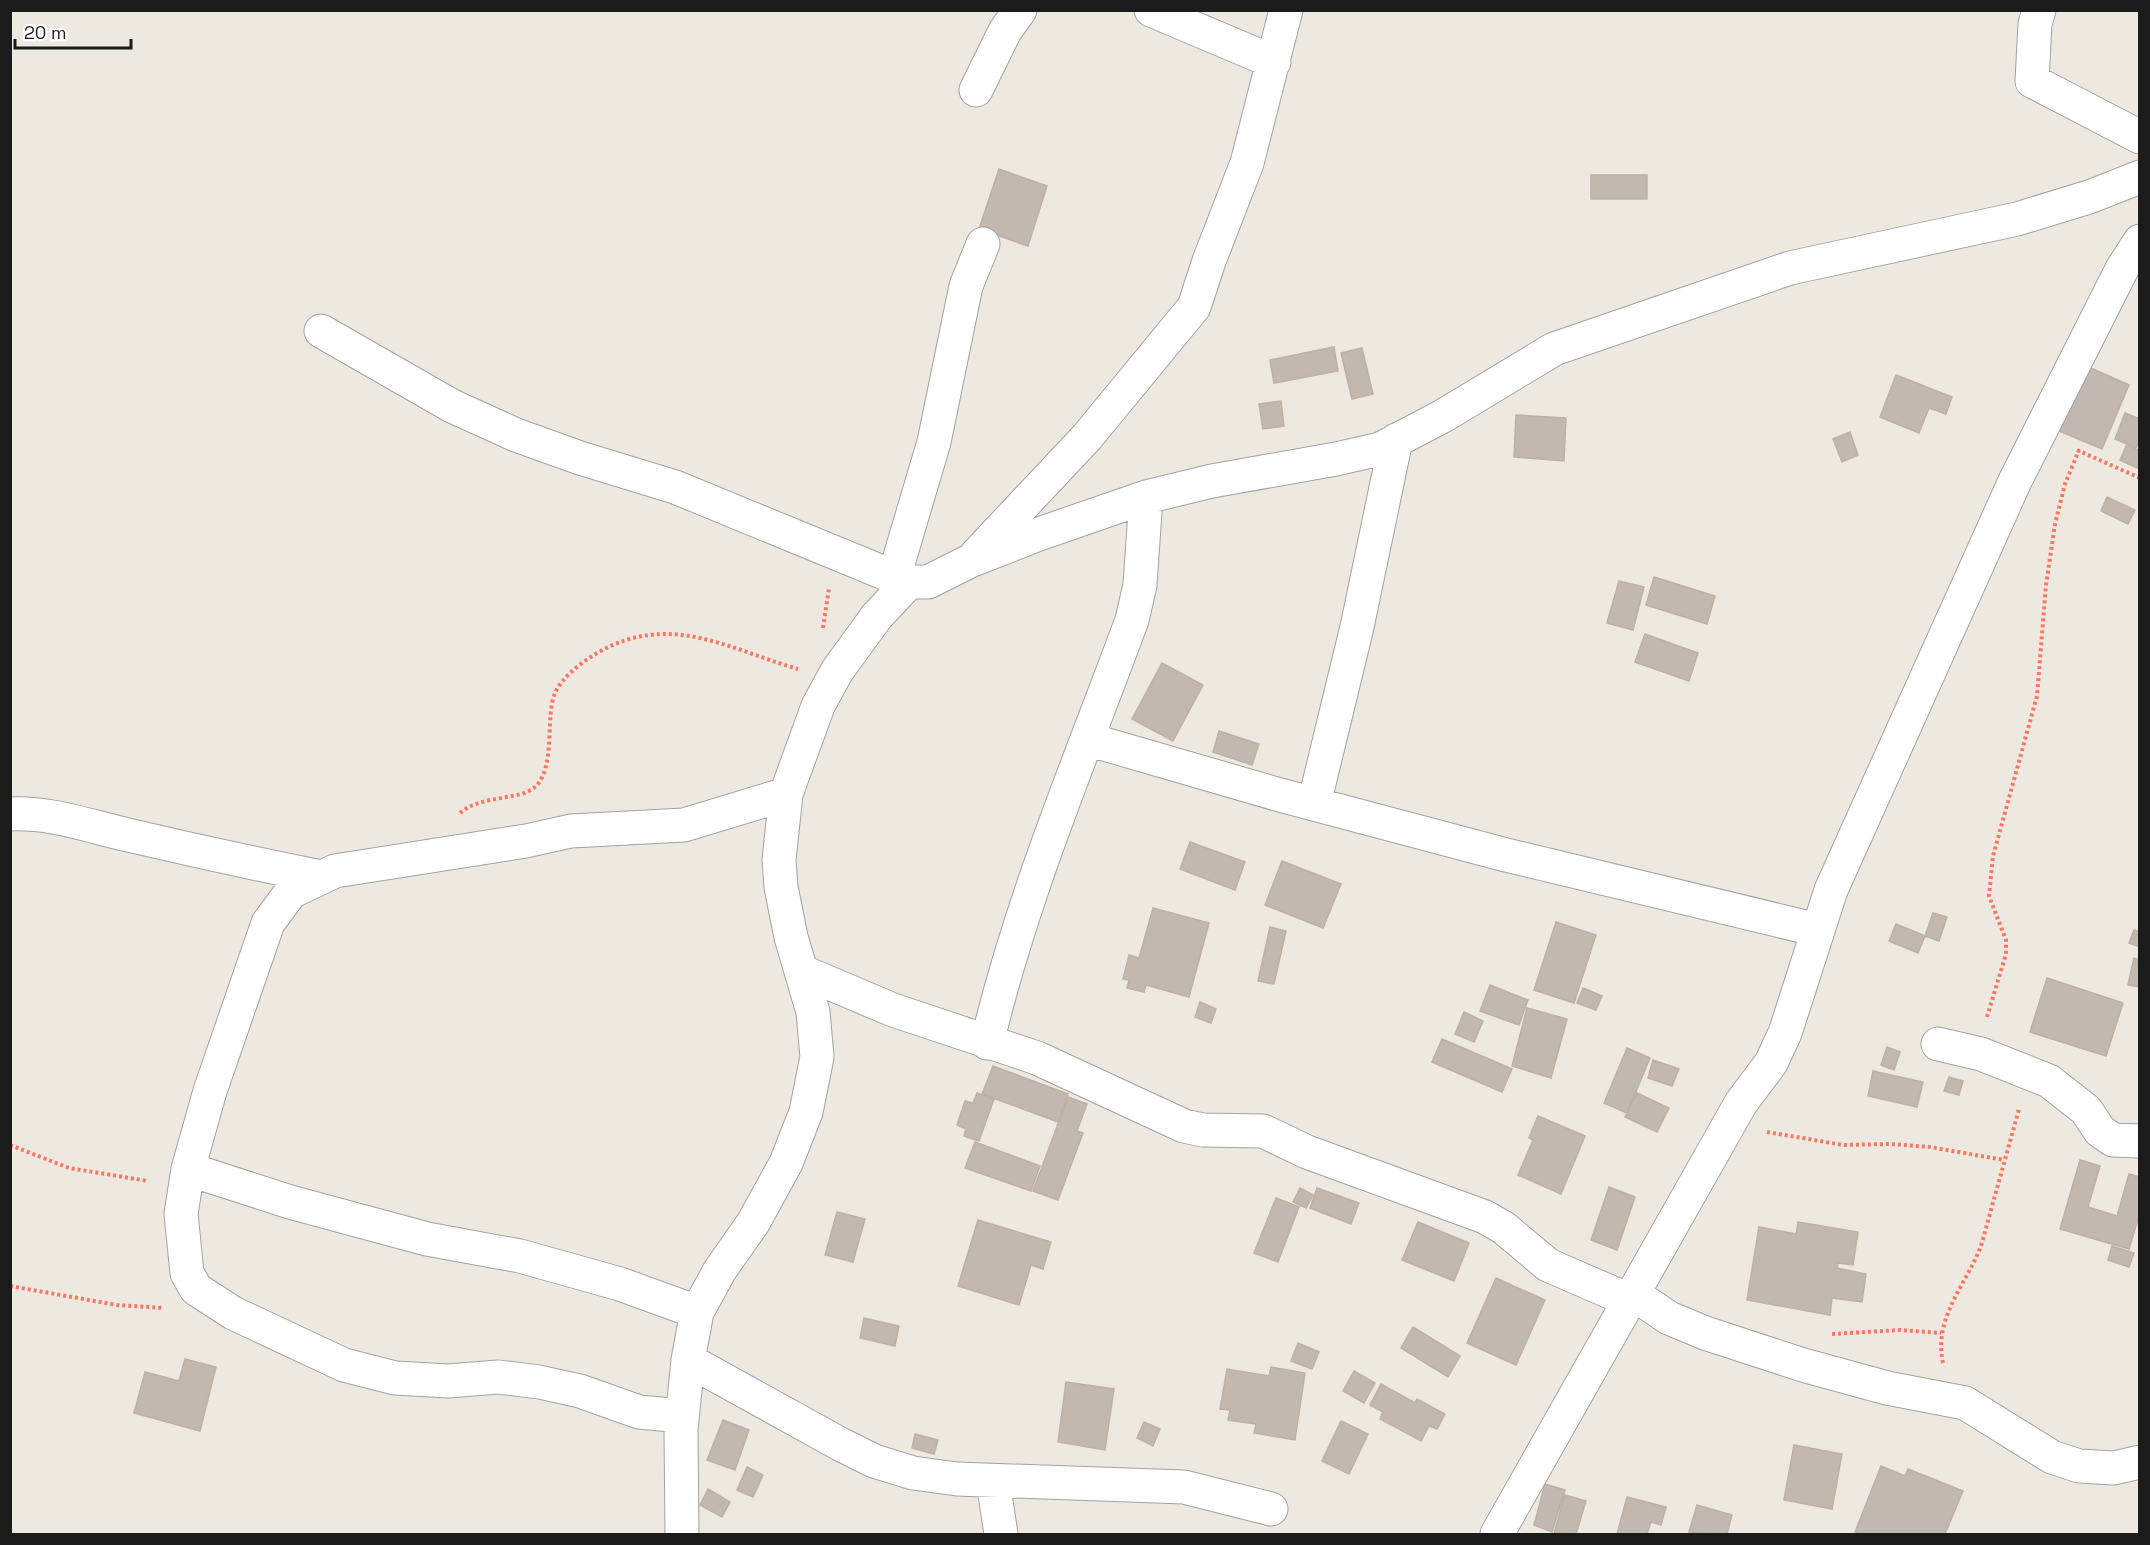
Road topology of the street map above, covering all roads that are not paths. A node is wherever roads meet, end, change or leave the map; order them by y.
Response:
1 (1020, 10) edge
2 (1152, 10) edge
3 (1287, 10) edge
4 (2039, 10) edge
5 (1274, 62) junction
6 (976, 90) dead end
7 (2139, 137) edge
8 (2139, 177) edge
9 (2139, 241) edge
10 (983, 244) dead end
11 (321, 331) dead end
12 (1396, 440) junction
13 (1146, 497) junction
14 (970, 561) junction
15 (901, 580) junction
16 (1088, 739) junction
17 (786, 795) junction
18 (1314, 804) junction
19 (10, 814) edge
20 (321, 877) junction
21 (1818, 930) junction
22 (801, 970) junction
23 (987, 1043) junction
24 (1938, 1044) dead end
25 (2139, 1141) edge
26 (187, 1178) junction
27 (1633, 1298) junction
28 (698, 1312) junction
29 (688, 1360) junction
30 (682, 1416) junction
31 (2139, 1462) edge
32 (993, 1481) junction
33 (1272, 1509) dead end
34 (682, 1534) edge
35 (1001, 1534) edge
36 (1497, 1534) edge

1 - 6 street
2 - 5 street
3 - 5 street
4 - 7 street
5 - 14 street
8 - 12 street
9 - 21 street
10 - 15 street
11 - 15 street
12 - 13 street
12 - 18 street
13 - 14 street
13 - 16 street
14 - 15 street
15 - 17 street
16 - 18 street
16 - 23 street
17 - 20 street
17 - 22 street
18 - 21 street
19 - 20 street
20 - 26 street
21 - 27 street
22 - 23 street
22 - 28 street
23 - 27 street
24 - 25 street
26 - 28 street
26 - 30 street
27 - 31 street
27 - 36 street
28 - 29 street
29 - 30 street
29 - 32 street
30 - 34 street
32 - 33 street
32 - 35 street

